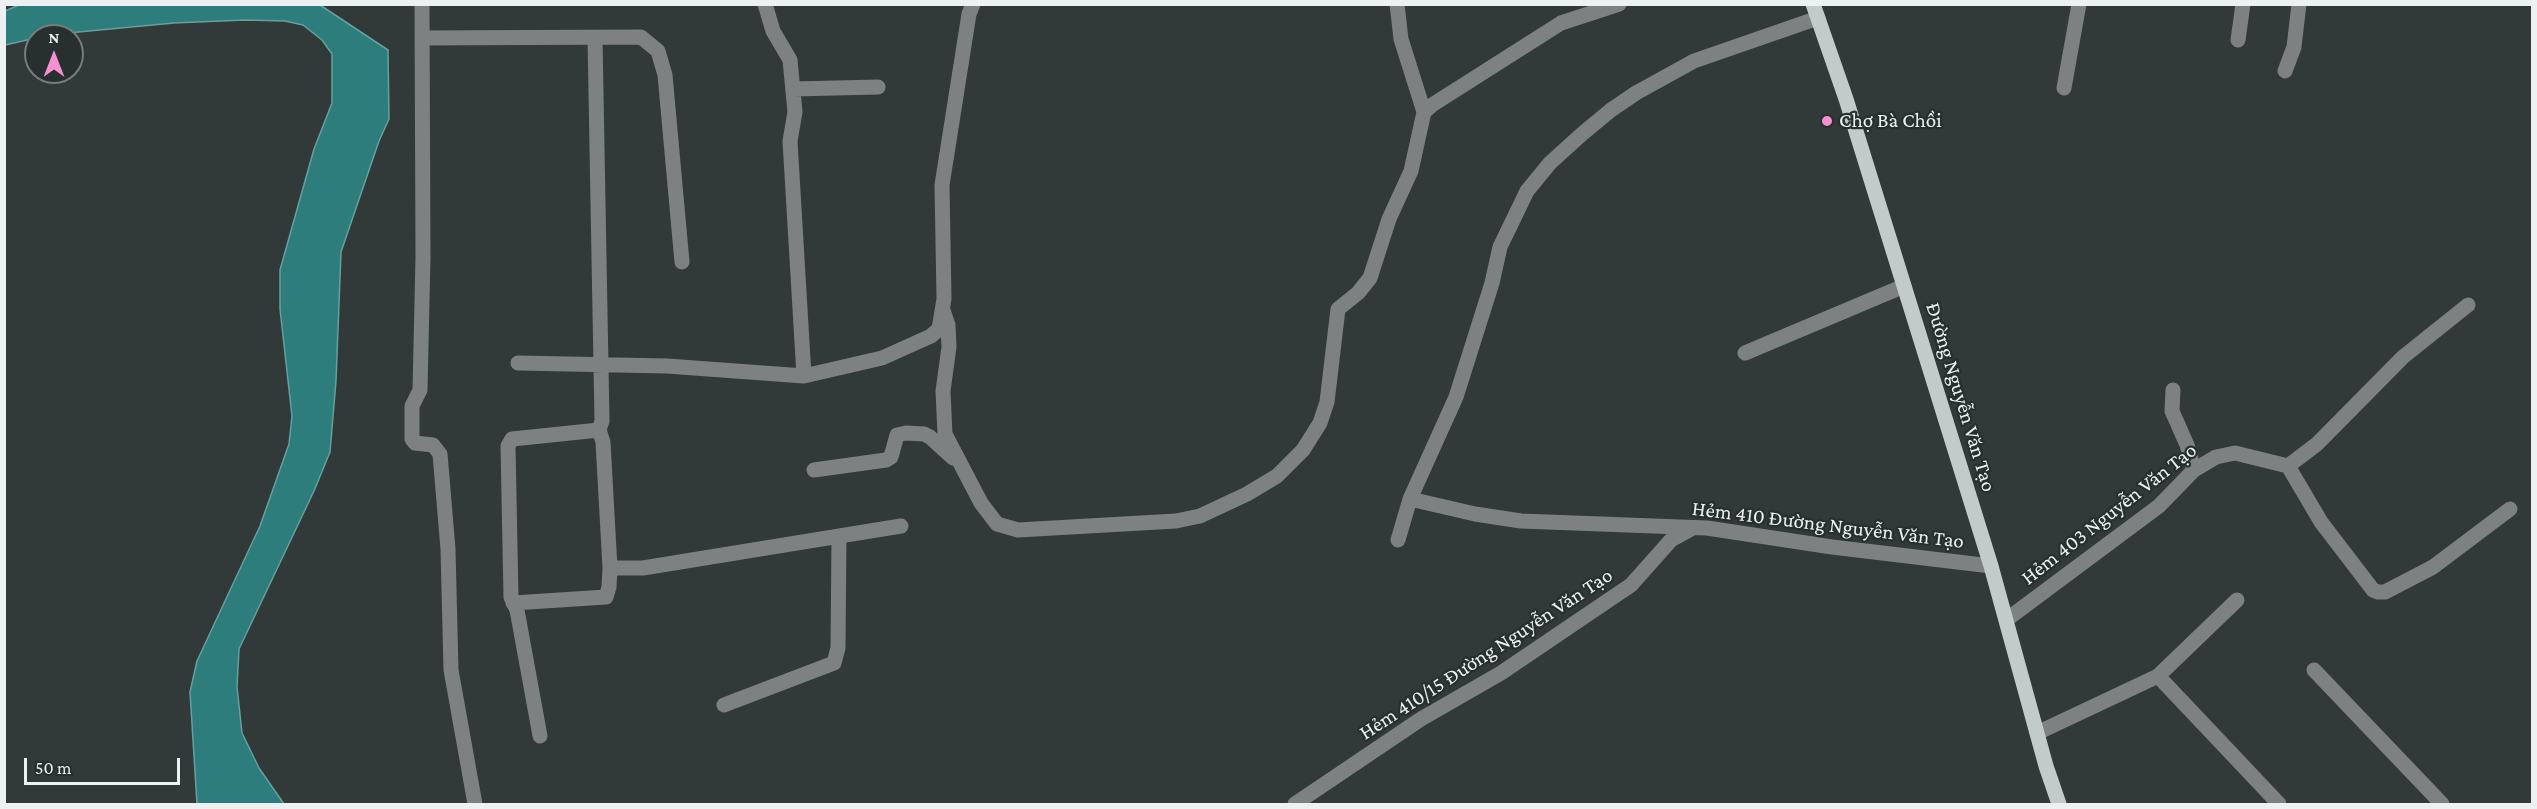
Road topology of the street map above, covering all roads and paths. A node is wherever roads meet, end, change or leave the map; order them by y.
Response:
1 (422, 4) edge
2 (765, 4) edge
3 (973, 4) edge
4 (1397, 4) edge
5 (1619, 4) edge
6 (2079, 4) edge
7 (2242, 4) edge
8 (2299, 4) edge
9 (1587, 9) edge
10 (1816, 11) edge
11 (422, 38) junction
12 (595, 38) junction
13 (2238, 40) dead end
14 (2285, 71) dead end
15 (878, 87) dead end
16 (2064, 88) dead end
17 (793, 89) junction
18 (1425, 112) junction
19 (682, 262) dead end
20 (1904, 286) junction
21 (2468, 305) dead end
22 (943, 310) junction
23 (1745, 352) dead end
24 (518, 363) dead end
25 (601, 365) junction
26 (804, 376) junction
27 (2174, 390) dead end
28 (599, 430) junction
29 (960, 464) junction
30 (2288, 465) junction
31 (814, 470) dead end
32 (2194, 470) junction
33 (1410, 499) junction
34 (2510, 509) dead end
35 (901, 526) dead end
36 (1691, 529) junction
37 (839, 536) junction
38 (1398, 540) dead end
39 (1991, 566) junction
40 (610, 568) junction
41 (2237, 600) dead end
42 (513, 603) junction
43 (2006, 620) junction
44 (2314, 670) dead end
45 (2158, 676) junction
46 (724, 705) dead end
47 (2037, 733) junction
48 (540, 736) dead end
49 (475, 804) edge
50 (1295, 804) edge
51 (2059, 804) edge
52 (2279, 804) edge
53 (2442, 804) edge

1 - 11 street
2 - 17 street
3 - 22 street
4 - 18 street
5 - 9 street
6 - 16 street
7 - 13 street
8 - 14 street
9 - 18 street
10 - 20 main road, Đường Nguyễn Văn Tạo
10 - 33 street
11 - 12 street
11 - 49 street
12 - 19 street
12 - 25 street
15 - 17 street
17 - 26 street
18 - 29 street
20 - 23 street
20 - 39 main road, Đường Nguyễn Văn Tạo
21 - 30 street
22 - 26 street
22 - 29 street
24 - 25 street
25 - 26 street
25 - 28 street
27 - 32 street
28 - 40 street
28 - 42 street
29 - 31 street
30 - 32 street, Hẻm 403 Nguyễn Văn Tạo
30 - 34 street
32 - 43 street, Hẻm 403 Nguyễn Văn Tạo
33 - 36 street, Hẻm 410 Đường Nguyễn Văn Tạo
33 - 38 street
35 - 37 street
36 - 39 street, Hẻm 410 Đường Nguyễn Văn Tạo
36 - 50 street, Hẻm 410/15 Đường Nguyễn Văn Tạo
37 - 40 street
37 - 46 street
39 - 43 main road, Đường Nguyễn Văn Tạo
40 - 42 street
41 - 45 street
42 - 48 street
43 - 47 main road, Đường Nguyễn Văn Tạo
44 - 53 street
45 - 47 street
45 - 52 street
47 - 51 main road, Đường Nguyễn Văn Tạo

